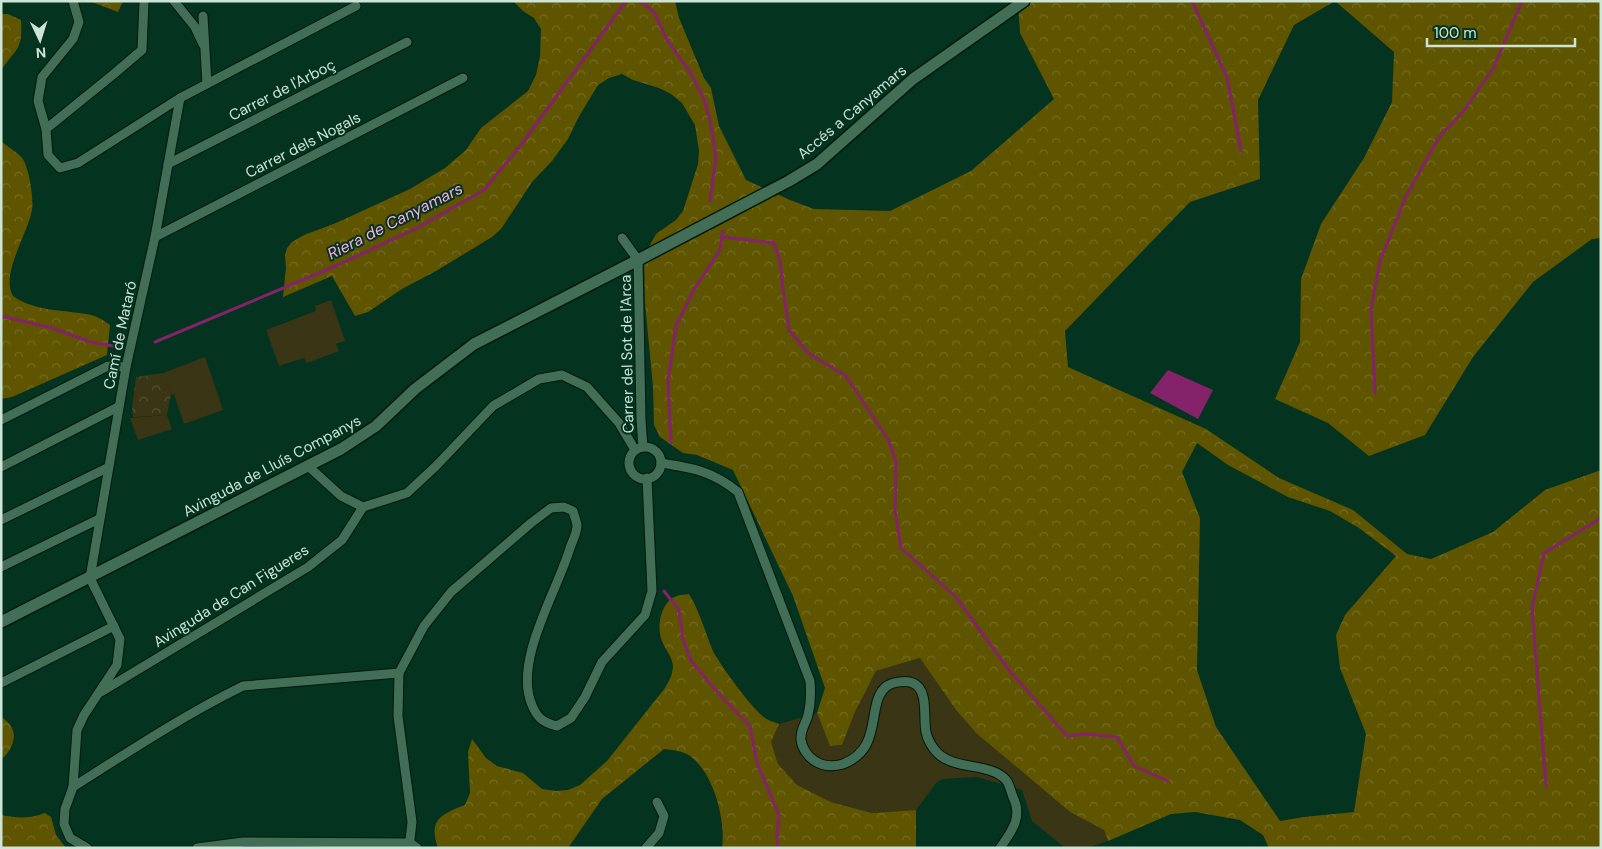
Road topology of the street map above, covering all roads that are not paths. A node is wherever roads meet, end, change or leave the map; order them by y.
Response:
1 (73, 1) edge
2 (144, 1) edge
3 (174, 1) edge
4 (1024, 1) edge
5 (356, 6) dead end
6 (203, 16) dead end
7 (408, 42) dead end
8 (205, 48) junction
9 (463, 78) dead end
10 (207, 84) junction
11 (180, 98) junction
12 (46, 129) junction
13 (168, 164) junction
14 (155, 238) junction
15 (622, 238) dead end
16 (638, 260) junction
17 (126, 367) junction
18 (118, 407) junction
19 (1, 420) edge
20 (639, 448) junction
21 (661, 463) junction
22 (308, 466) junction
23 (1, 467) edge
24 (107, 468) junction
25 (647, 478) junction
26 (363, 507) junction
27 (99, 519) junction
28 (1, 520) edge
29 (1, 567) edge
30 (90, 578) junction
31 (1, 622) edge
32 (114, 626) junction
33 (399, 673) junction
34 (1, 683) edge
35 (100, 693) junction
36 (73, 787) junction
37 (657, 802) dead end
38 (412, 846) edge
39 (87, 848) edge
40 (197, 848) edge
41 (646, 848) edge
42 (1000, 848) edge

1 - 12 street
2 - 12 street
3 - 8 street
4 - 16 street, Accés a Canyamars
5 - 10 street
6 - 8 street
7 - 13 street, Carrer de l'Arboç
8 - 10 street
9 - 14 street, Carrer dels Nogals
10 - 11 street
11 - 12 street
11 - 13 street, Camí de Mataró
13 - 14 street, Camí de Mataró
14 - 17 street, Camí de Mataró
15 - 16 street
16 - 20 street, Carrer del Sot de l'Arca
16 - 22 street, Avinguda de Lluís Companys
17 - 18 street, Camí de Mataró
17 - 19 street
18 - 23 street
18 - 24 street, Camí de Mataró
20 - 21 street
20 - 25 street
20 - 26 street
21 - 25 street
21 - 42 street
22 - 26 street
22 - 30 street, Avinguda de Lluís Companys
24 - 27 street, Camí de Mataró
24 - 28 street
25 - 33 street
26 - 35 street, Avinguda de Can Figueres
27 - 29 street
27 - 30 street, Camí de Mataró
30 - 31 street, Avinguda de Lluís Companys
30 - 32 street
32 - 34 street
32 - 35 street
33 - 36 street
33 - 38 street
35 - 36 street
36 - 39 street
37 - 41 street
38 - 40 street

